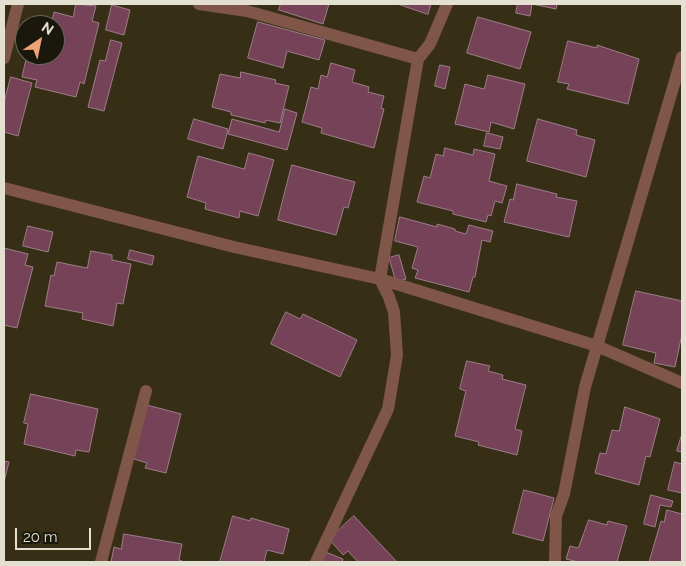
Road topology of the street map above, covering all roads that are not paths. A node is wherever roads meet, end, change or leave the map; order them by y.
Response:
1 (18, 4) edge
2 (199, 4) edge
3 (447, 4) edge
4 (248, 7) edge
5 (682, 57) edge
6 (4, 58) edge
7 (418, 59) junction
8 (4, 188) edge
9 (380, 279) junction
10 (597, 346) junction
11 (682, 383) edge
12 (146, 391) dead end
13 (101, 562) edge
14 (316, 562) edge
15 (555, 562) edge

1 - 6 street
2 - 4 street
3 - 7 street
4 - 7 street
5 - 10 street
7 - 9 street
8 - 9 street
9 - 10 street
9 - 14 street
10 - 11 street
10 - 15 street
12 - 13 street

